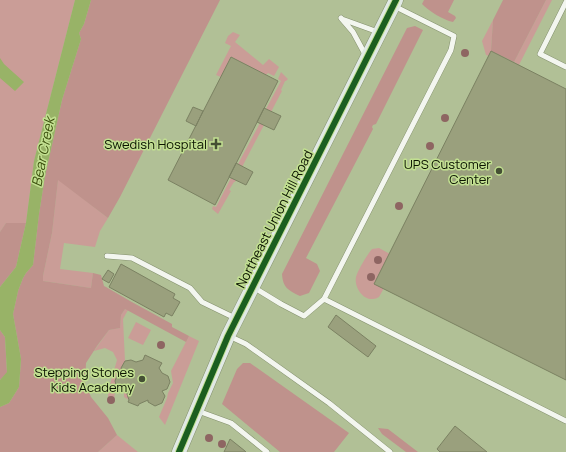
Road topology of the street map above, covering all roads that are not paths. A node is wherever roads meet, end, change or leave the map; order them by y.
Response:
1 (566, 2) edge
2 (395, 3) edge
3 (380, 32) junction
4 (368, 58) junction
5 (566, 67) edge
6 (107, 256) dead end
7 (252, 286) junction
8 (324, 298) junction
9 (236, 319) junction
10 (228, 336) junction
11 (196, 411) junction
12 (566, 421) edge
13 (179, 452) edge
14 (267, 452) edge
15 (390, 452) edge

1 - 5 lane
2 - 3 main road, Northeast Union Hill Road
2 - 8 lane
3 - 4 main road, Northeast Union Hill Road
3 - 4 lane
4 - 7 main road, Northeast Union Hill Road
6 - 9 lane
7 - 8 lane
7 - 9 main road, Northeast Union Hill Road
8 - 12 lane
9 - 10 main road, Northeast Union Hill Road
10 - 11 main road, Northeast Union Hill Road
10 - 15 lane
11 - 13 main road, Northeast Union Hill Road
11 - 14 lane

